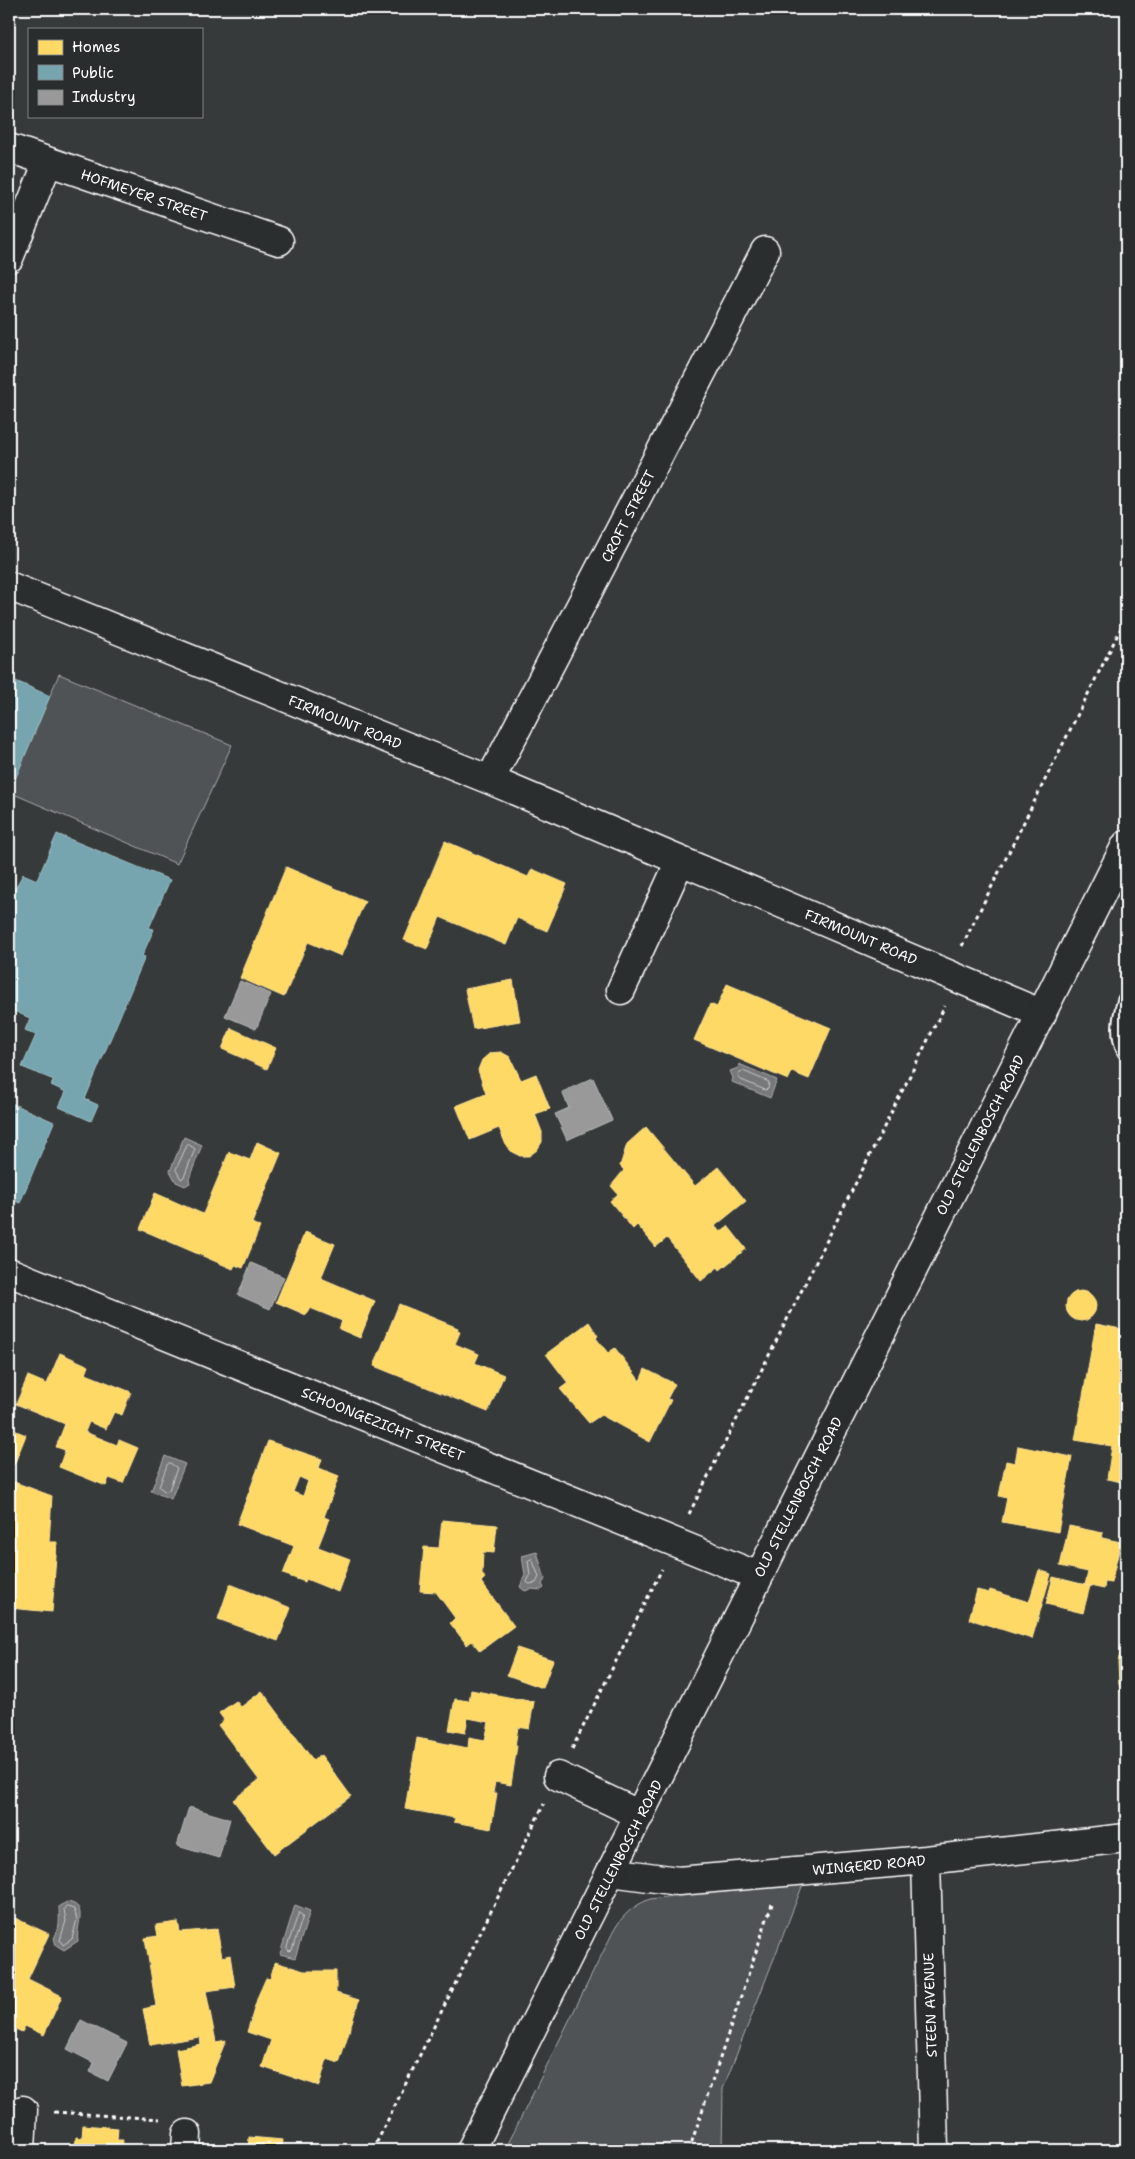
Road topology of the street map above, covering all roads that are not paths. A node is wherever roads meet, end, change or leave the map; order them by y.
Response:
1 (9, 148) edge
2 (48, 162) junction
3 (279, 241) dead end
4 (765, 251) dead end
5 (9, 258) edge
6 (9, 586) edge
7 (490, 780) junction
8 (1126, 845) edge
9 (680, 861) junction
10 (621, 990) dead end
11 (1126, 1000) edge
12 (1042, 1014) junction
13 (1126, 1051) edge
14 (9, 1272) edge
15 (758, 1576) junction
16 (558, 1776) road end
17 (640, 1816) junction
18 (1126, 1838) edge
19 (926, 1860) junction
20 (611, 1872) junction
21 (23, 2110) road end
22 (21, 2150) edge
23 (471, 2150) edge
24 (934, 2150) edge

1 - 2 street, HOFMEYER STREET
2 - 3 street, HOFMEYER STREET
2 - 5 street
4 - 7 street, CROFT STREET
6 - 7 street, FIRMOUNT ROAD
7 - 9 street, FIRMOUNT ROAD
8 - 12 street, OLD STELLENBOSCH ROAD
9 - 10 street
9 - 12 street, FIRMOUNT ROAD
11 - 13 lane
12 - 15 street, OLD STELLENBOSCH ROAD
14 - 15 street, SCHOONGEZICHT STREET
15 - 17 street, OLD STELLENBOSCH ROAD
16 - 17 street
17 - 20 street, OLD STELLENBOSCH ROAD
18 - 19 street, WINGERD ROAD
19 - 20 street, WINGERD ROAD
19 - 24 street, STEEN AVENUE
20 - 23 street, OLD STELLENBOSCH ROAD
21 - 22 street

